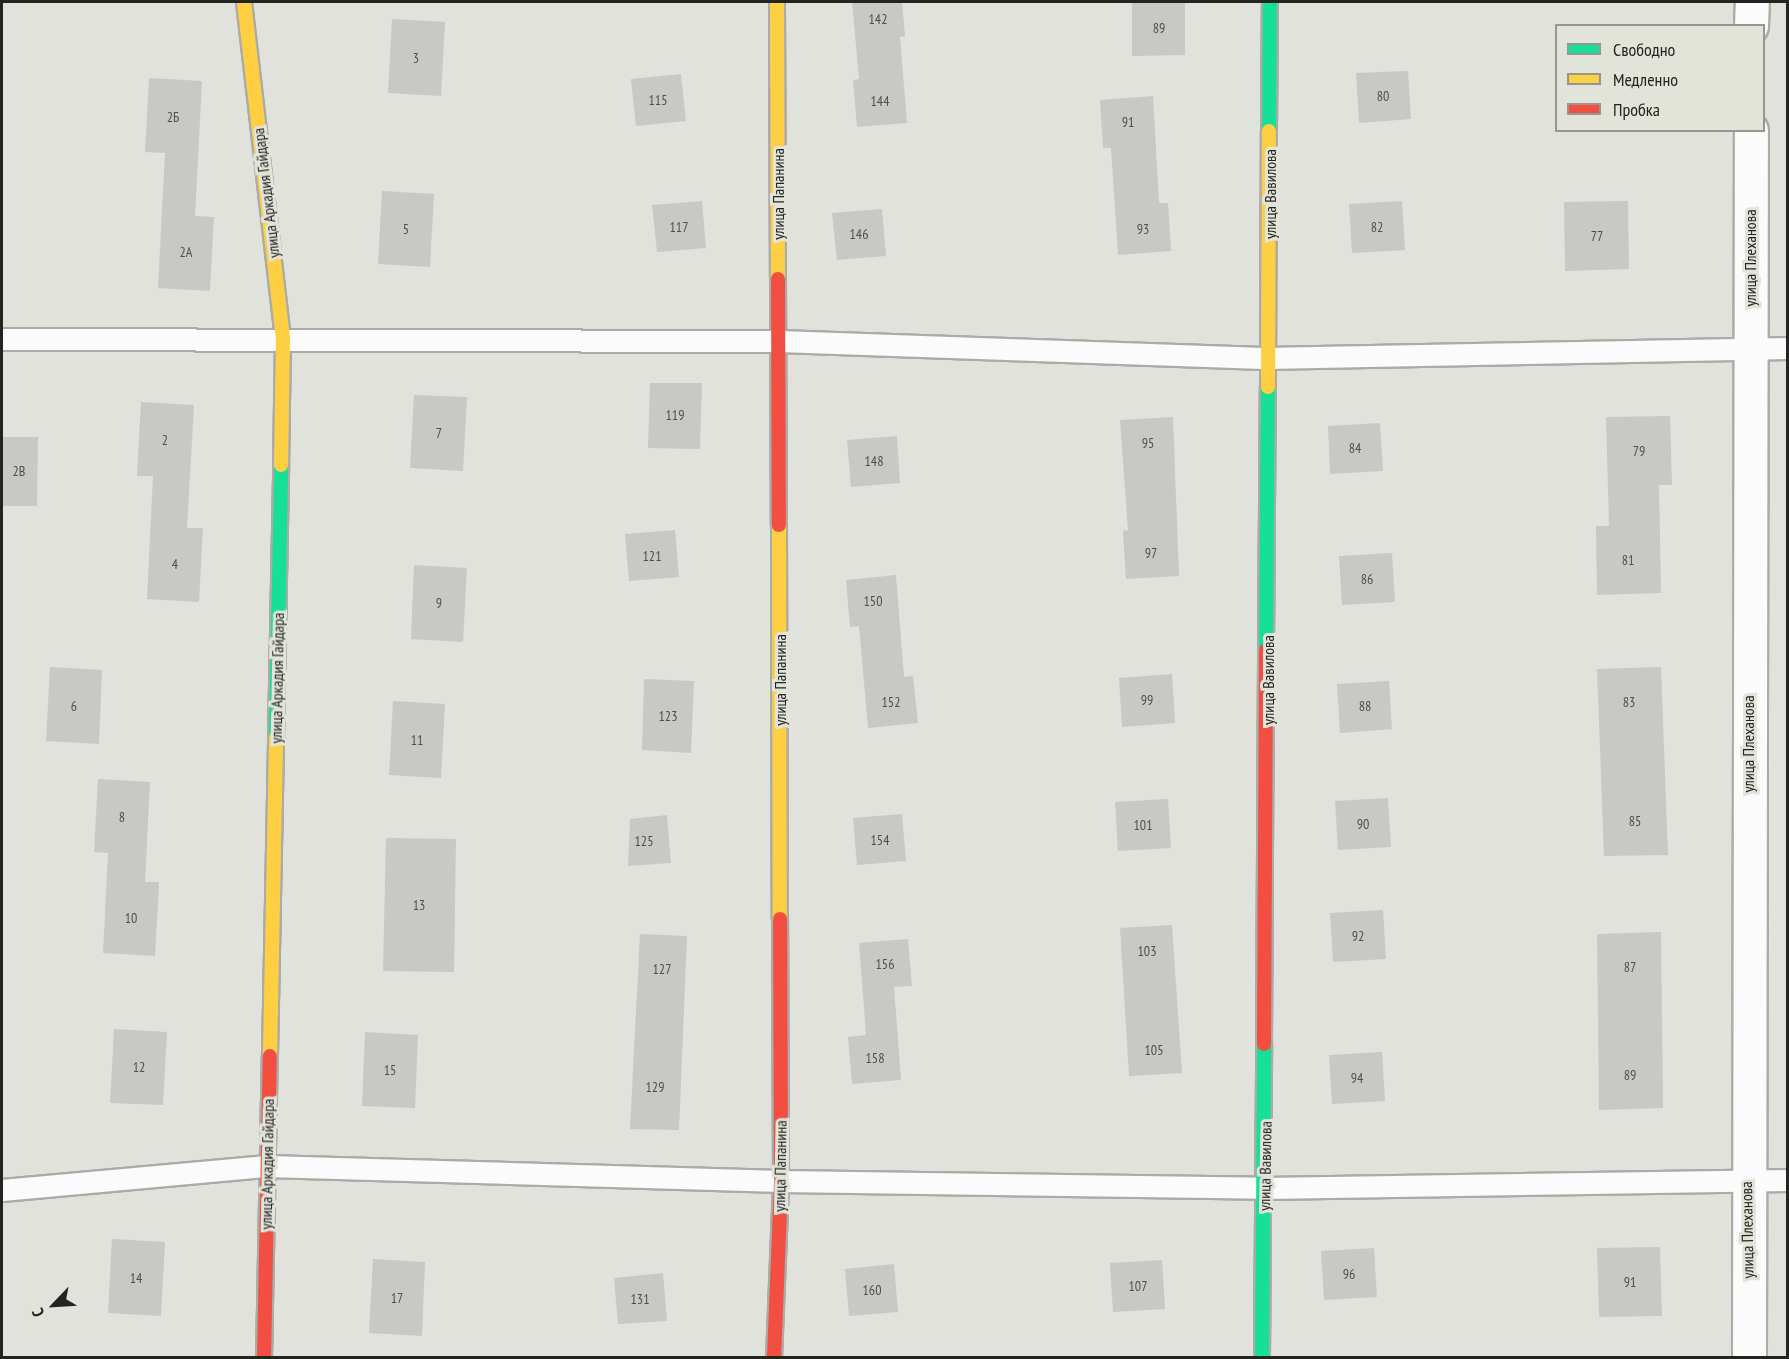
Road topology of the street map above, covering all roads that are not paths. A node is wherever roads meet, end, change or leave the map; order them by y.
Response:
1 (244, 2) edge
2 (777, 2) edge
3 (1270, 2) edge
4 (1752, 2) edge
5 (1751, 24) edge
6 (1751, 132) edge
7 (2, 339) edge
8 (283, 340) junction
9 (779, 341) junction
10 (1749, 348) junction
11 (1788, 348) edge
12 (1270, 358) junction
13 (267, 1166) junction
14 (1747, 1178) junction
15 (1788, 1180) edge
16 (781, 1181) junction
17 (1265, 1188) junction
18 (2, 1190) edge
19 (264, 1358) edge
20 (774, 1358) edge
21 (1262, 1358) edge
22 (1749, 1358) edge

1 - 8 street, улица Аркадия Гайдара
2 - 9 street, улица Папанина
3 - 12 street, улица Вавилова
4 - 5 street
6 - 10 street, улица Плеханова
7 - 8 lane
8 - 9 lane
8 - 13 street, улица Аркадия Гайдара
9 - 12 lane
9 - 16 street, улица Папанина
10 - 11 lane
10 - 12 lane
10 - 14 street, улица Плеханова
12 - 17 street, улица Вавилова
13 - 16 lane
13 - 18 lane
13 - 19 street, улица Аркадия Гайдара
14 - 15 lane
14 - 17 lane
14 - 22 street, улица Плеханова
16 - 17 lane
16 - 20 street, улица Папанина
17 - 21 street, улица Вавилова

